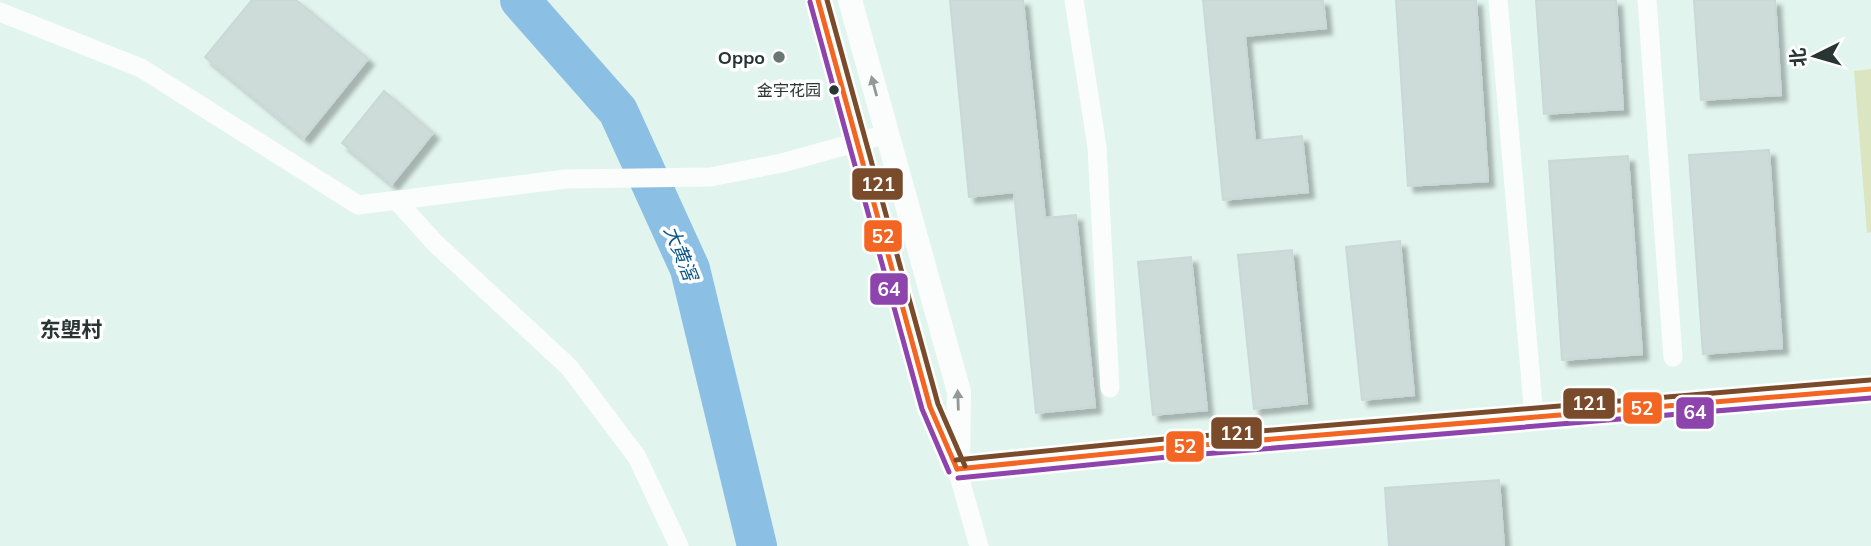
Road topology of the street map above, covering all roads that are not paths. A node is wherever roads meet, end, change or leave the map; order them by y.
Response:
1 (818, 0) edge
2 (850, 0) edge
3 (1074, 0) edge
4 (1498, 0) edge
5 (1647, 0) edge
6 (0, 12) edge
7 (887, 135) junction
8 (857, 143) junction
9 (398, 202) junction
10 (1673, 357) dead end
11 (1110, 388) dead end
12 (1871, 389) edge
13 (1534, 417) junction
14 (957, 469) junction
15 (679, 546) edge
16 (979, 546) edge

1 - 8 street
7 -> 2 street
3 - 11 street
4 - 13 street
5 - 10 street
6 - 9 street
7 - 8 street
14 -> 7 street
8 - 9 street
8 - 14 street
9 - 15 street
12 - 13 street
13 - 14 street
14 - 16 street

